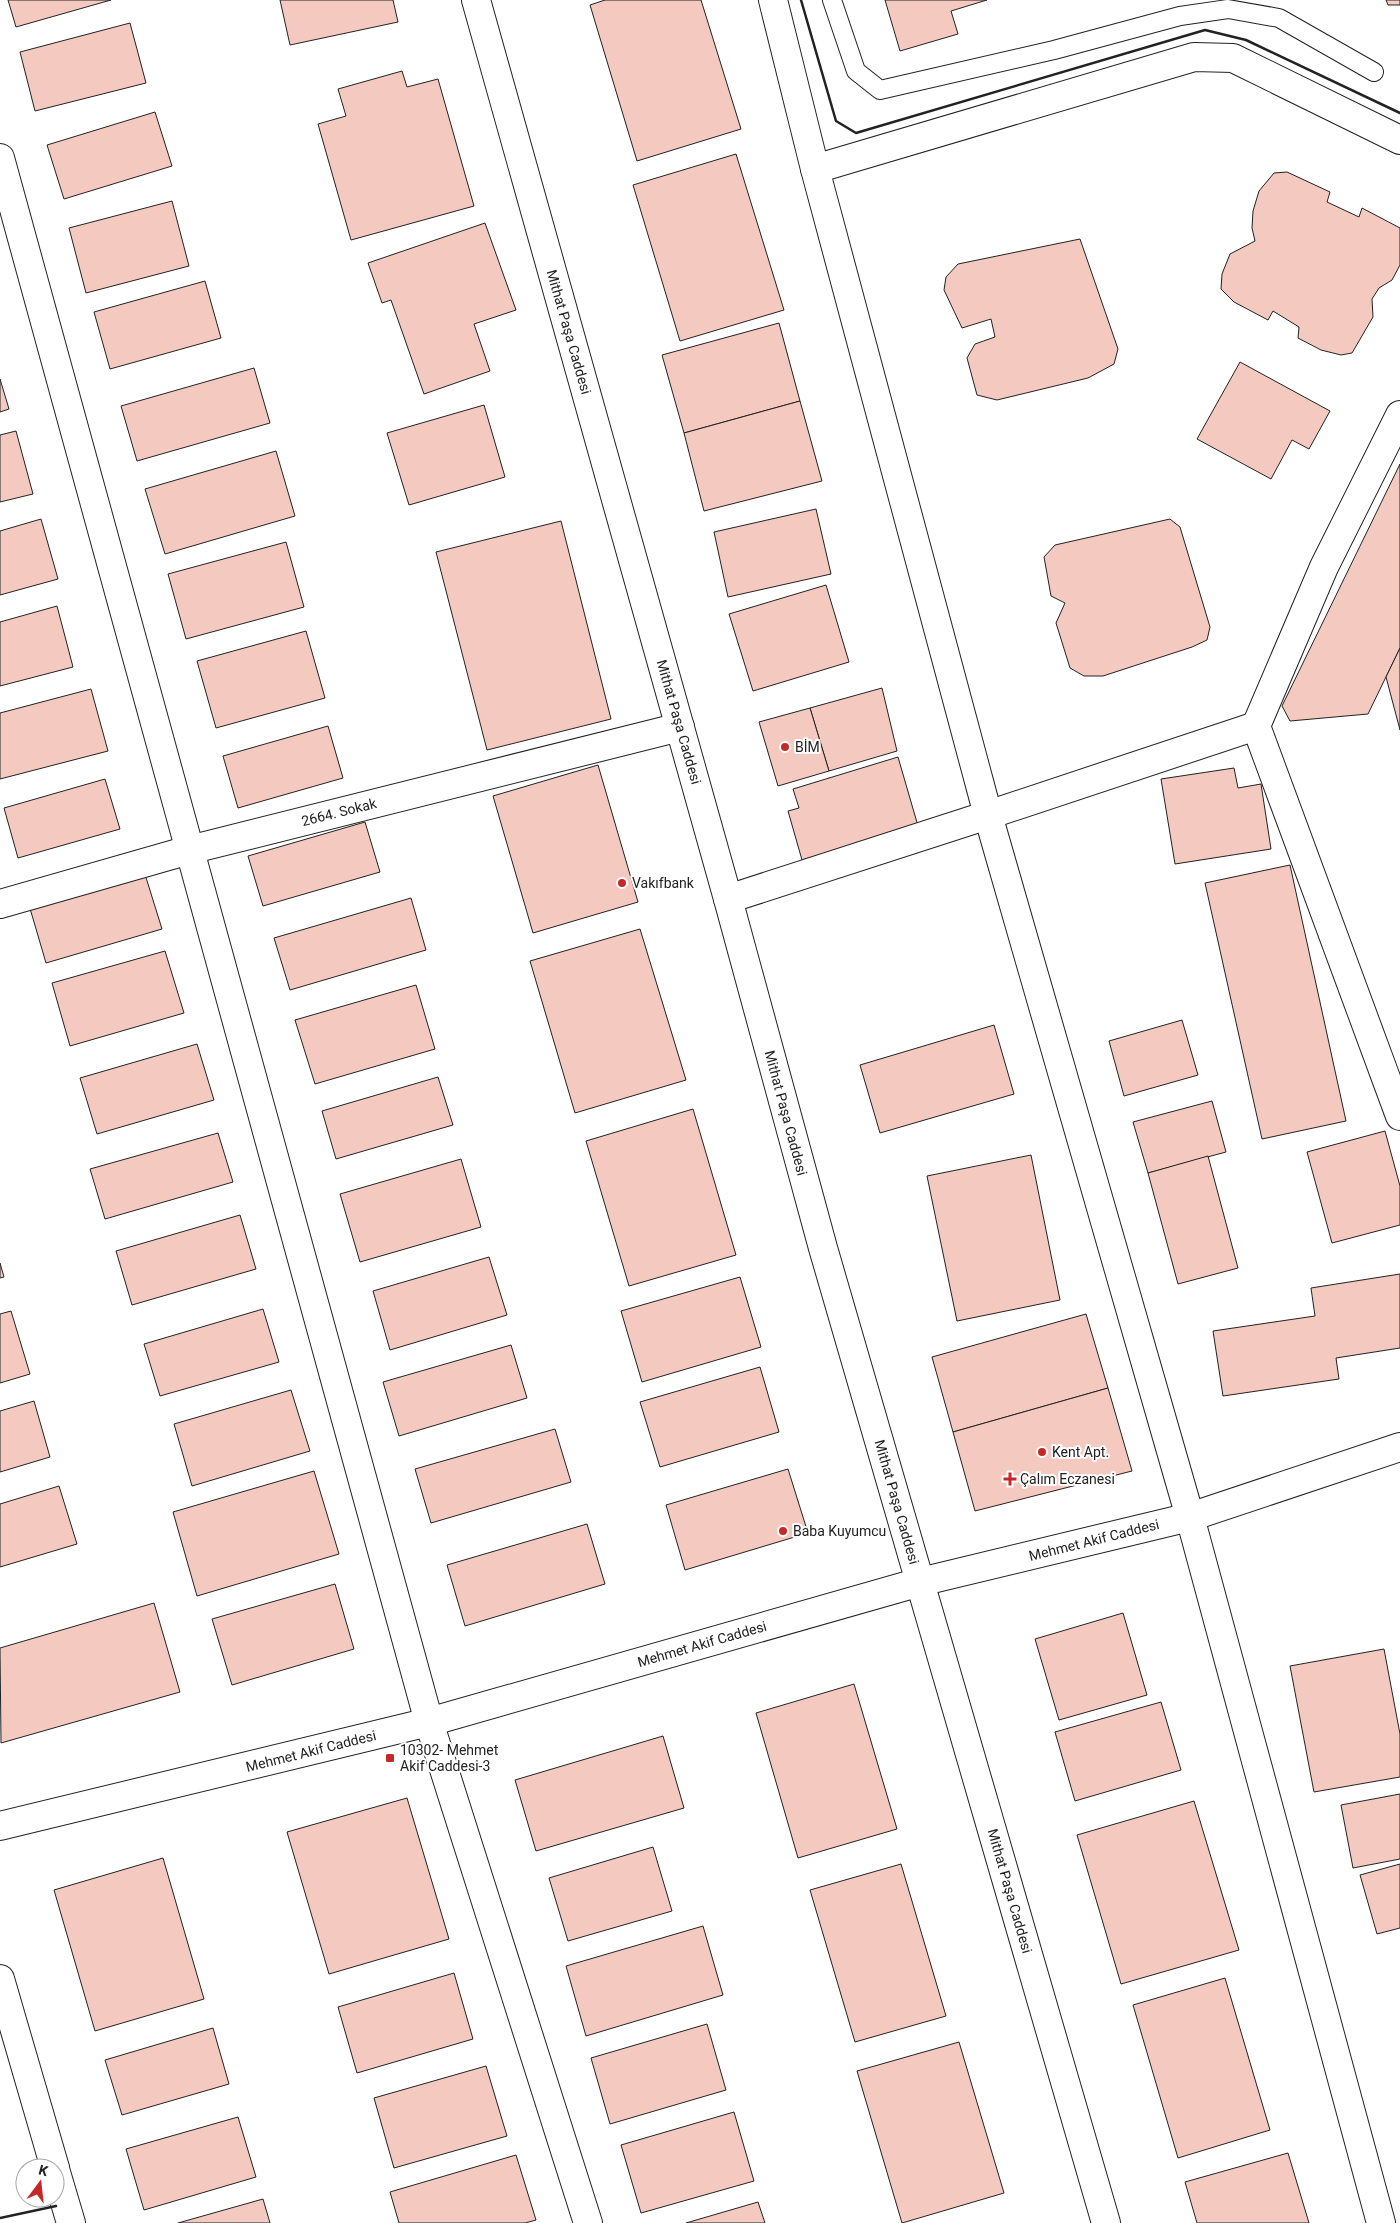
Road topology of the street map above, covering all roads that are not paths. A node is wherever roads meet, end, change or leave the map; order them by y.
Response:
1 (476, 0) edge
2 (773, 0) edge
3 (832, 0) edge
4 (1374, 72) dead end
5 (1400, 140) edge
6 (0, 158) edge
7 (815, 169) junction
8 (1400, 415) edge
9 (1256, 726) junction
10 (680, 727) junction
11 (988, 816) junction
12 (189, 850) junction
13 (728, 899) junction
14 (0, 904) edge
15 (1400, 1116) edge
16 (1400, 1448) edge
17 (1190, 1517) junction
18 (920, 1582) junction
19 (429, 1722) junction
20 (0, 1826) edge
21 (0, 1978) edge
22 (52, 2158) edge
23 (65, 2203) edge
24 (71, 2223) edge
25 (588, 2223) edge
26 (1106, 2223) edge
27 (1382, 2223) edge

1 - 10 street, Mithat Paşa Caddesi
2 - 7 street
3 - 4 lane
5 - 7 street
6 - 12 street
7 - 11 street
8 - 9 street
9 - 11 street
9 - 15 street
10 - 12 street, 2664. Sokak
10 - 13 street, Mithat Paşa Caddesi
11 - 13 street
11 - 17 street
12 - 14 street, 2664. Sokak
12 - 19 street
13 - 18 street, Mithat Paşa Caddesi
16 - 17 street, Mehmet Akif Caddesi
17 - 18 street, Mehmet Akif Caddesi
17 - 27 street
18 - 19 street, Mehmet Akif Caddesi
18 - 26 street, Mithat Paşa Caddesi
19 - 20 street, Mehmet Akif Caddesi
19 - 25 street
21 - 22 street
23 - 24 street

